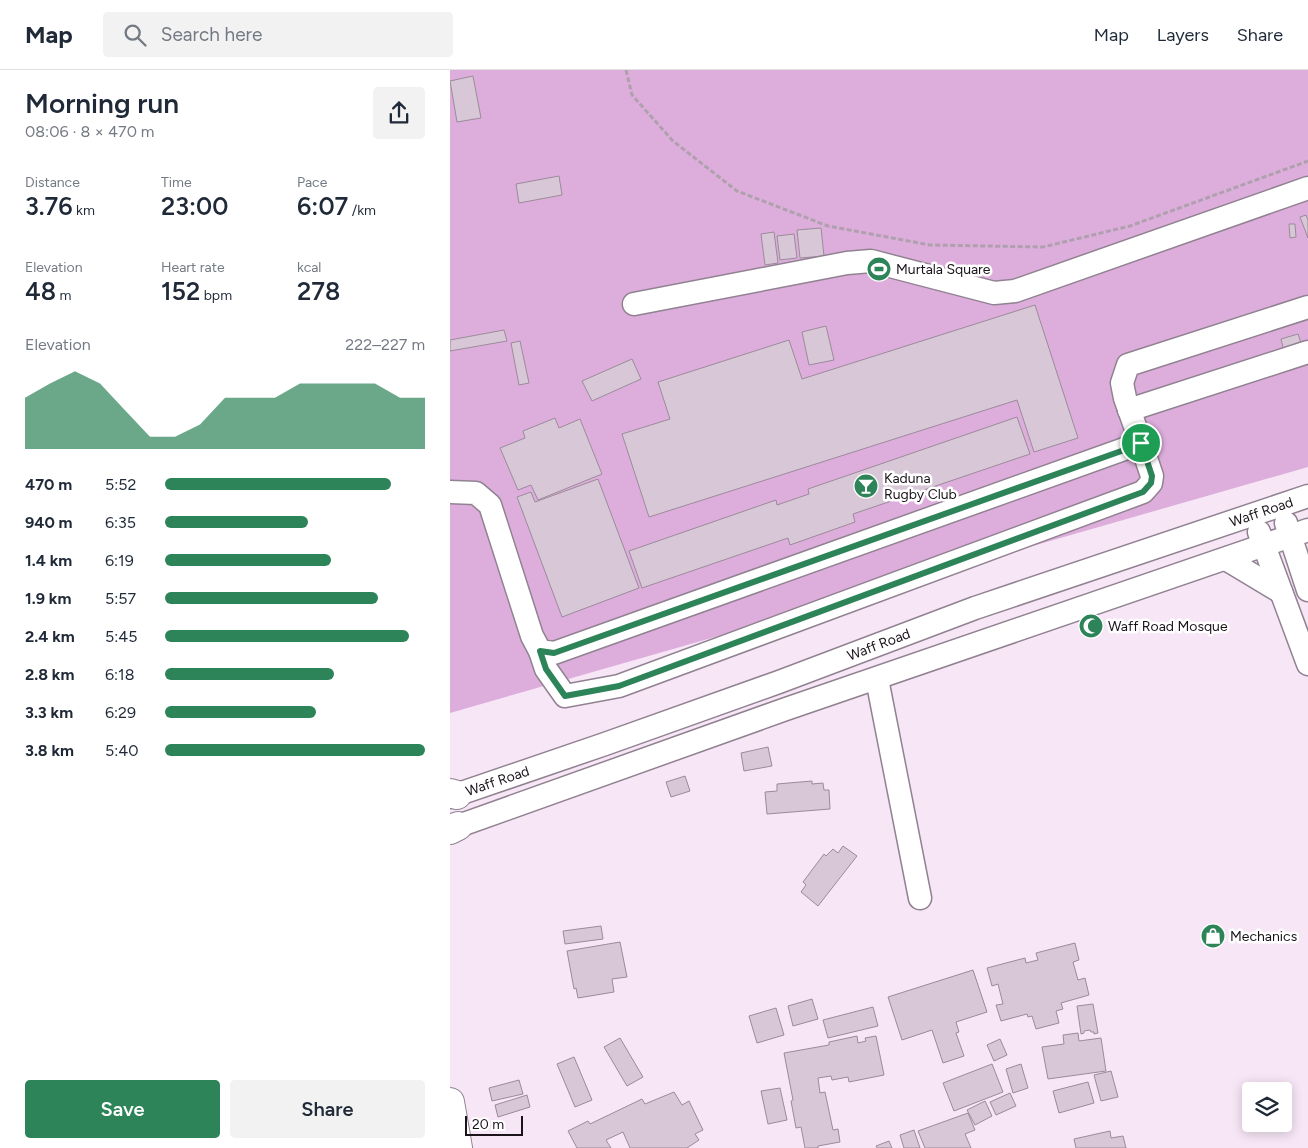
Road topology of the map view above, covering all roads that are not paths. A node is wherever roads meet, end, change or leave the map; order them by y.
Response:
1 (1308, 188) edge
2 (634, 304) dead end
3 (1308, 307) edge
4 (1308, 352) edge
5 (1129, 410) junction
6 (1141, 443) junction
7 (450, 492) edge
8 (1308, 496) edge
9 (1280, 505) junction
10 (1252, 514) junction
11 (1299, 533) edge
12 (1264, 545) junction
13 (1226, 559) junction
14 (1308, 587) edge
15 (1282, 592) junction
16 (540, 651) junction
17 (1308, 664) edge
18 (877, 679) junction
19 (452, 795) edge
20 (453, 828) edge
21 (920, 898) dead end
22 (450, 1102) edge
23 (458, 1148) edge

1 - 2 street
3 - 5 street
4 - 5 street
5 - 6 street
6 - 16 street
6 - 16 street
7 - 16 street
8 - 9 street, Waff Road
9 - 10 street, Waff Road
9 - 11 street
10 - 12 street
10 - 19 street, Waff Road
11 - 12 street, Waff Road
11 - 14 street
12 - 13 street, Waff Road
12 - 15 street
13 - 15 street
13 - 18 street, Waff Road
15 - 17 street
18 - 20 street, Waff Road
18 - 21 street
22 - 23 main road

